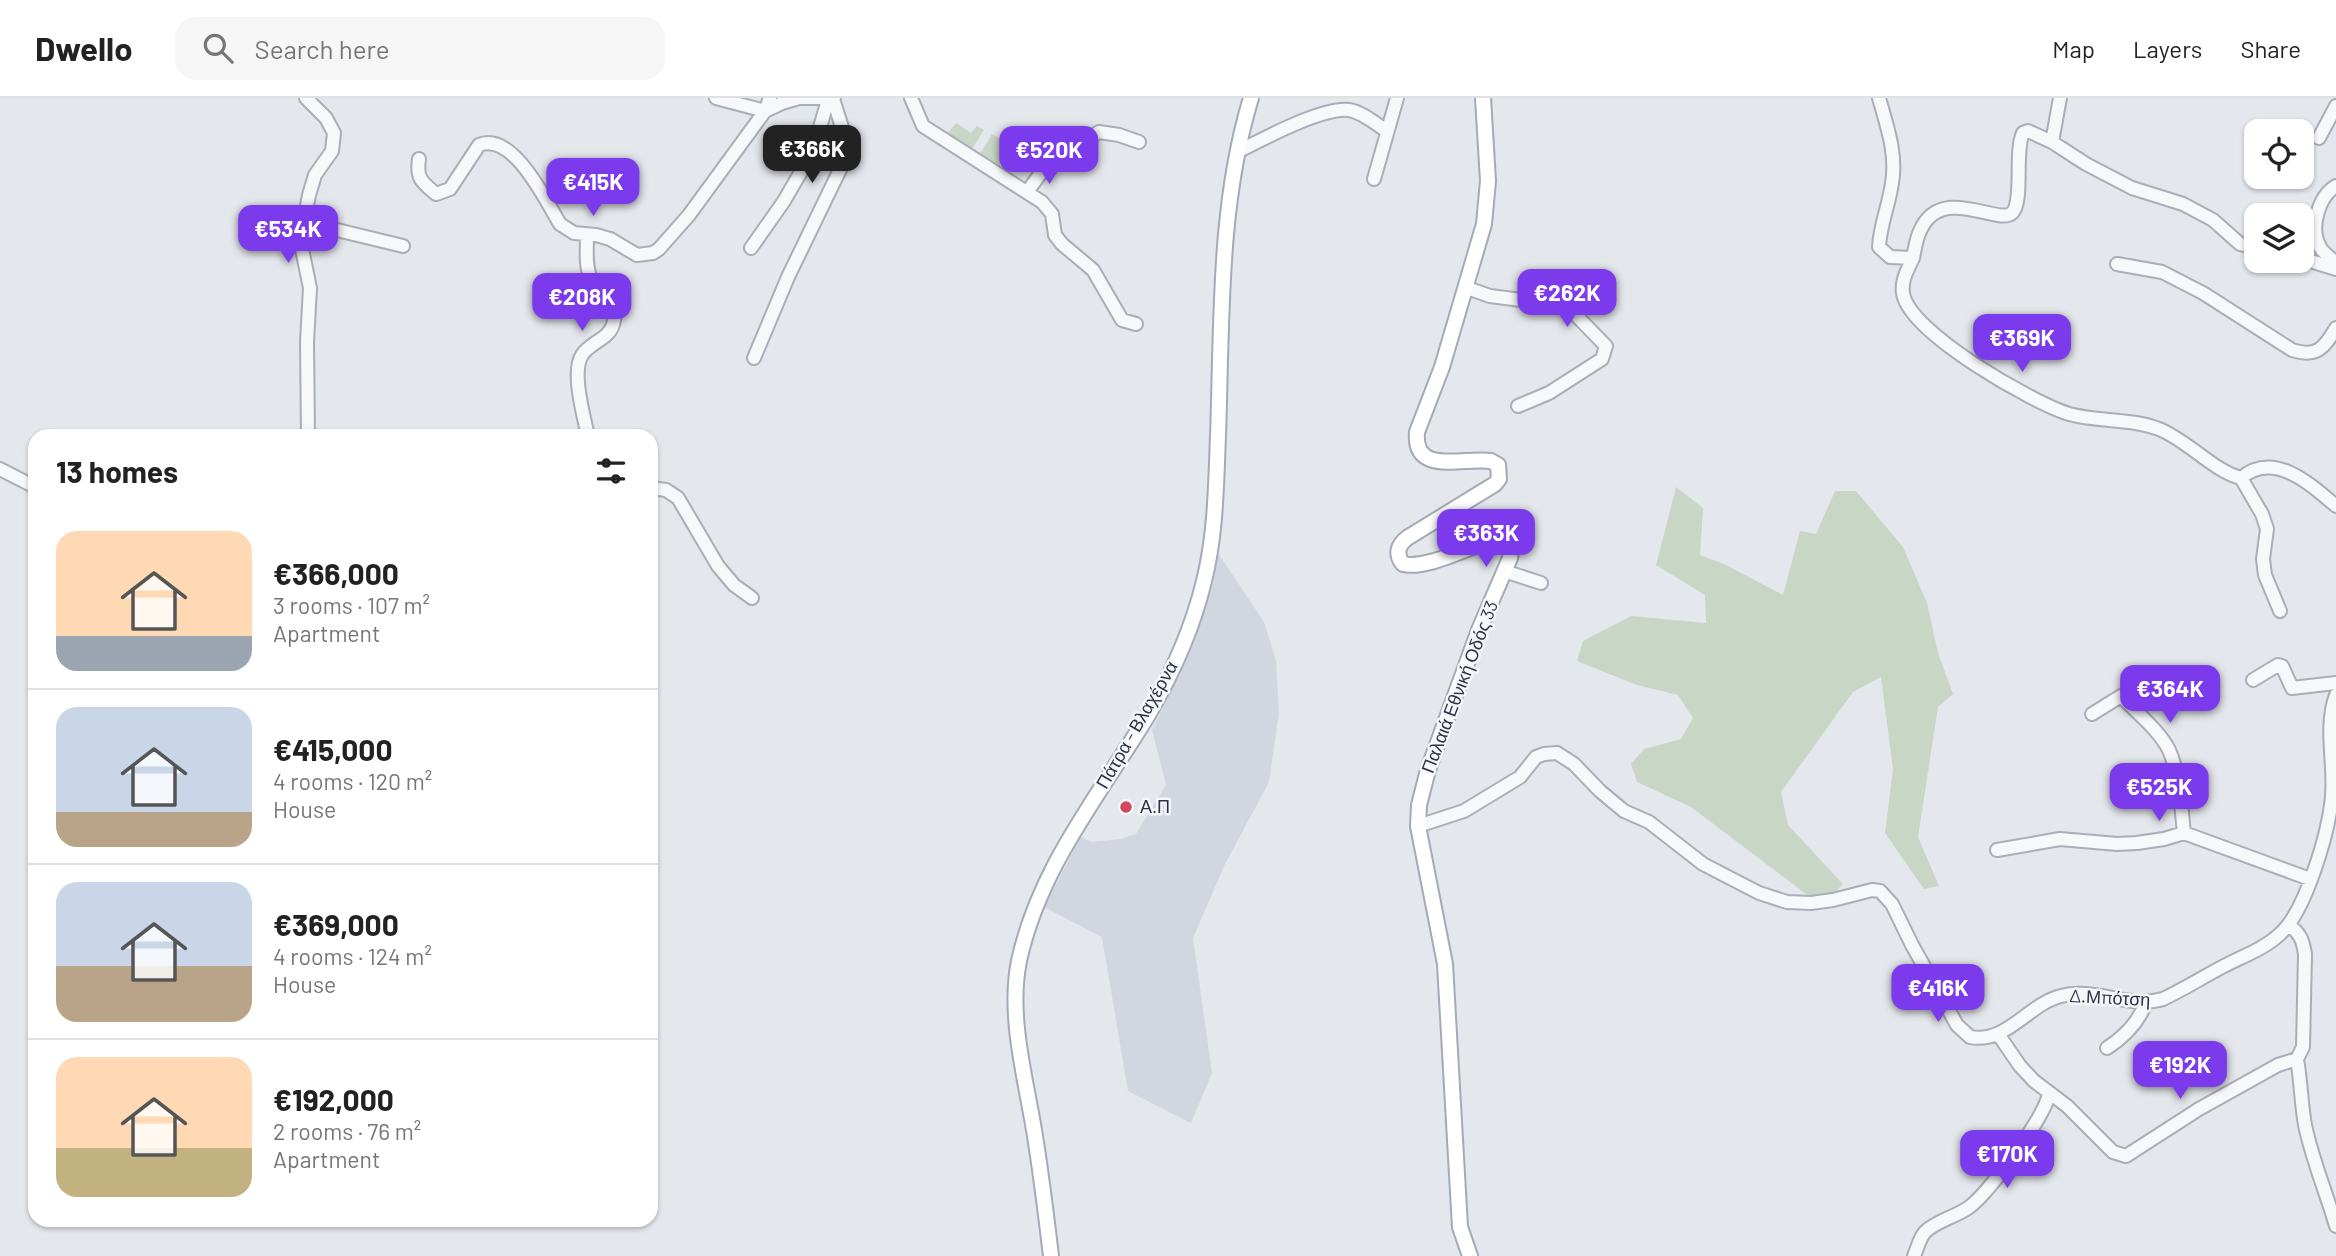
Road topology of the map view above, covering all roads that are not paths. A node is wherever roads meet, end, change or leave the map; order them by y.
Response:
1 (306, 98) edge
2 (716, 98) edge
3 (770, 98) edge
4 (911, 98) edge
5 (1251, 98) edge
6 (1396, 98) edge
7 (1482, 98) edge
8 (1879, 98) edge
9 (2060, 98) edge
10 (832, 99) edge
11 (2336, 106) edge
12 (765, 111) junction
13 (1387, 131) junction
14 (2319, 138) dead end
15 (1139, 142) dead end
16 (2052, 142) junction
17 (1237, 152) junction
18 (419, 159) dead end
19 (1374, 179) dead end
20 (2336, 186) edge
21 (1027, 192) junction
22 (304, 222) junction
23 (587, 236) junction
24 (2244, 245) edge
25 (403, 246) dead end
26 (751, 248) dead end
27 (1913, 258) junction
28 (2314, 262) edge
29 (2336, 263) edge
30 (2117, 264) dead end
31 (2336, 269) edge
32 (1467, 288) junction
33 (1136, 324) dead end
34 (2336, 328) edge
35 (754, 358) dead end
36 (1518, 406) dead end
37 (308, 429) edge
38 (587, 429) edge
39 (0, 469) edge
40 (2241, 478) junction
41 (28, 483) edge
42 (658, 489) edge
43 (2336, 506) edge
44 (1504, 571) junction
45 (1541, 583) dead end
46 (752, 597) dead end
47 (2280, 611) dead end
48 (2253, 680) dead end
49 (2336, 683) edge
50 (2336, 695) edge
51 (2092, 714) dead end
52 (1418, 826) junction
53 (2184, 833) junction
54 (1997, 850) dead end
55 (2310, 879) junction
56 (2288, 925) junction
57 (2146, 1002) junction
58 (1998, 1034) junction
59 (2107, 1048) dead end
60 (2297, 1059) junction
61 (2049, 1094) junction
62 (2336, 1226) edge
63 (1051, 1256) edge
64 (1470, 1256) edge
65 (1914, 1256) edge

1 - 22 street
2 - 12 street
3 - 12 street
4 - 21 street
5 - 17 main road, Πάτρα - Βλαχέρνα
6 - 13 street
7 - 32 main road, Παλαιά Εθνική Οδός 33
8 - 27 street
9 - 16 street
10 - 12 street
10 - 26 street
10 - 35 street
11 - 14 street
12 - 23 street
13 - 17 street
13 - 19 street
15 - 21 street
16 - 24 street
16 - 27 street
17 - 63 main road, Πάτρα - Βλαχέρνα
18 - 23 street
20 - 29 street
21 - 33 street
22 - 25 street
22 - 37 street
23 - 38 street
27 - 40 street
28 - 31 street
30 - 34 street
32 - 36 street
32 - 44 main road, Παλαιά Εθνική Οδός 33
39 - 41 street
40 - 43 street
40 - 47 street
42 - 46 street
44 - 45 street
44 - 52 main road, Παλαιά Εθνική Οδός 33
48 - 49 street
50 - 55 street, Δ.Μπότση
51 - 53 street
52 - 58 street
52 - 64 main road, Παλαιά Εθνική Οδός 33
53 - 54 street
53 - 55 street
55 - 56 street, Δ.Μπότση
56 - 57 street, Δ.Μπότση
56 - 60 street
57 - 58 street, Δ.Μπότση
57 - 59 street
58 - 61 street
60 - 61 street
60 - 62 street
61 - 65 street

